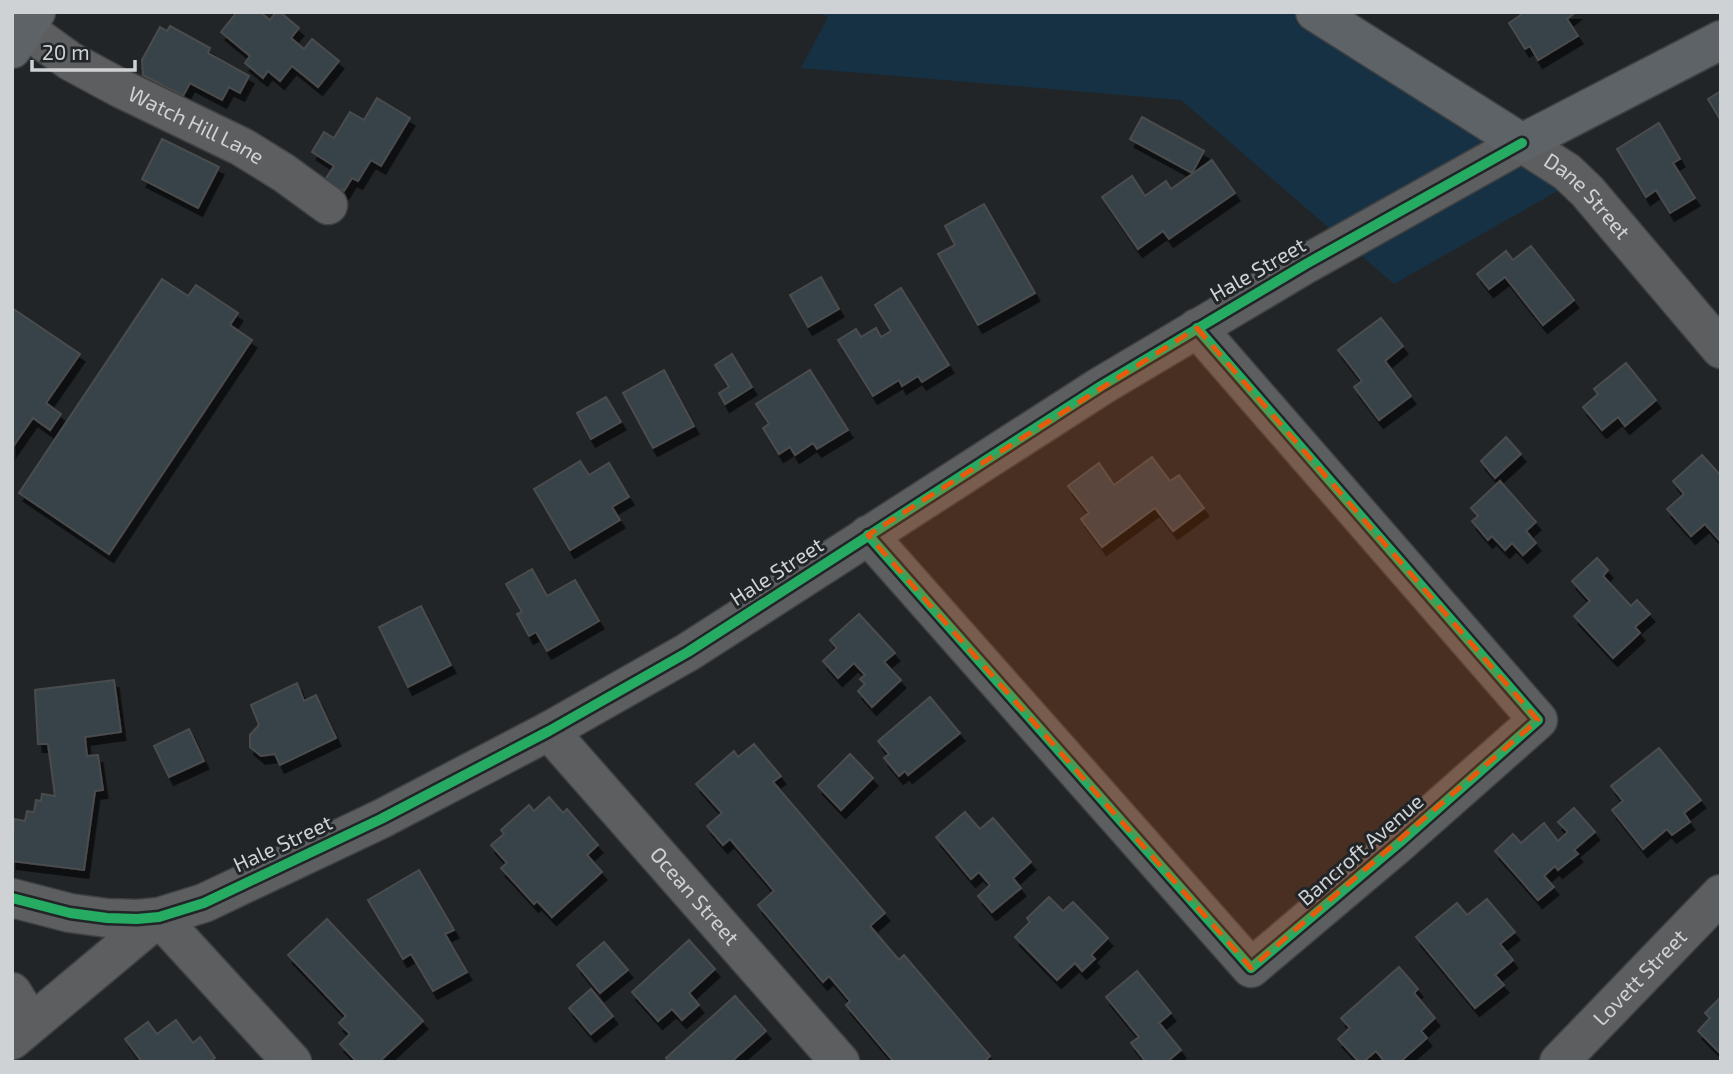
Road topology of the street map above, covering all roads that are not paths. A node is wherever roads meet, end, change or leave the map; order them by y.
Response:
1 (1315, 12) edge
2 (25, 30) edge
3 (1721, 40) edge
4 (1522, 143) junction
5 (328, 205) dead end
6 (1197, 328) junction
7 (1721, 349) edge
8 (868, 535) junction
9 (549, 731) junction
10 (1721, 894) edge
11 (12, 898) edge
12 (159, 916) junction
13 (19, 1018) edge
14 (292, 1062) edge
15 (840, 1062) edge
16 (1559, 1062) edge

1 - 4 main road, Dane Street
2 - 5 street, Watch Hill Lane
3 - 4 main road, Hale Street
4 - 6 street, Hale Street
4 - 7 street, Dane Street
6 - 8 street, Hale Street
6 - 8 street, Bancroft Avenue
8 - 9 street, Hale Street
9 - 12 street, Hale Street
9 - 15 street, Ocean Street
10 - 16 street, Lovett Street
11 - 12 street, Hale Street
12 - 13 street
12 - 14 street

